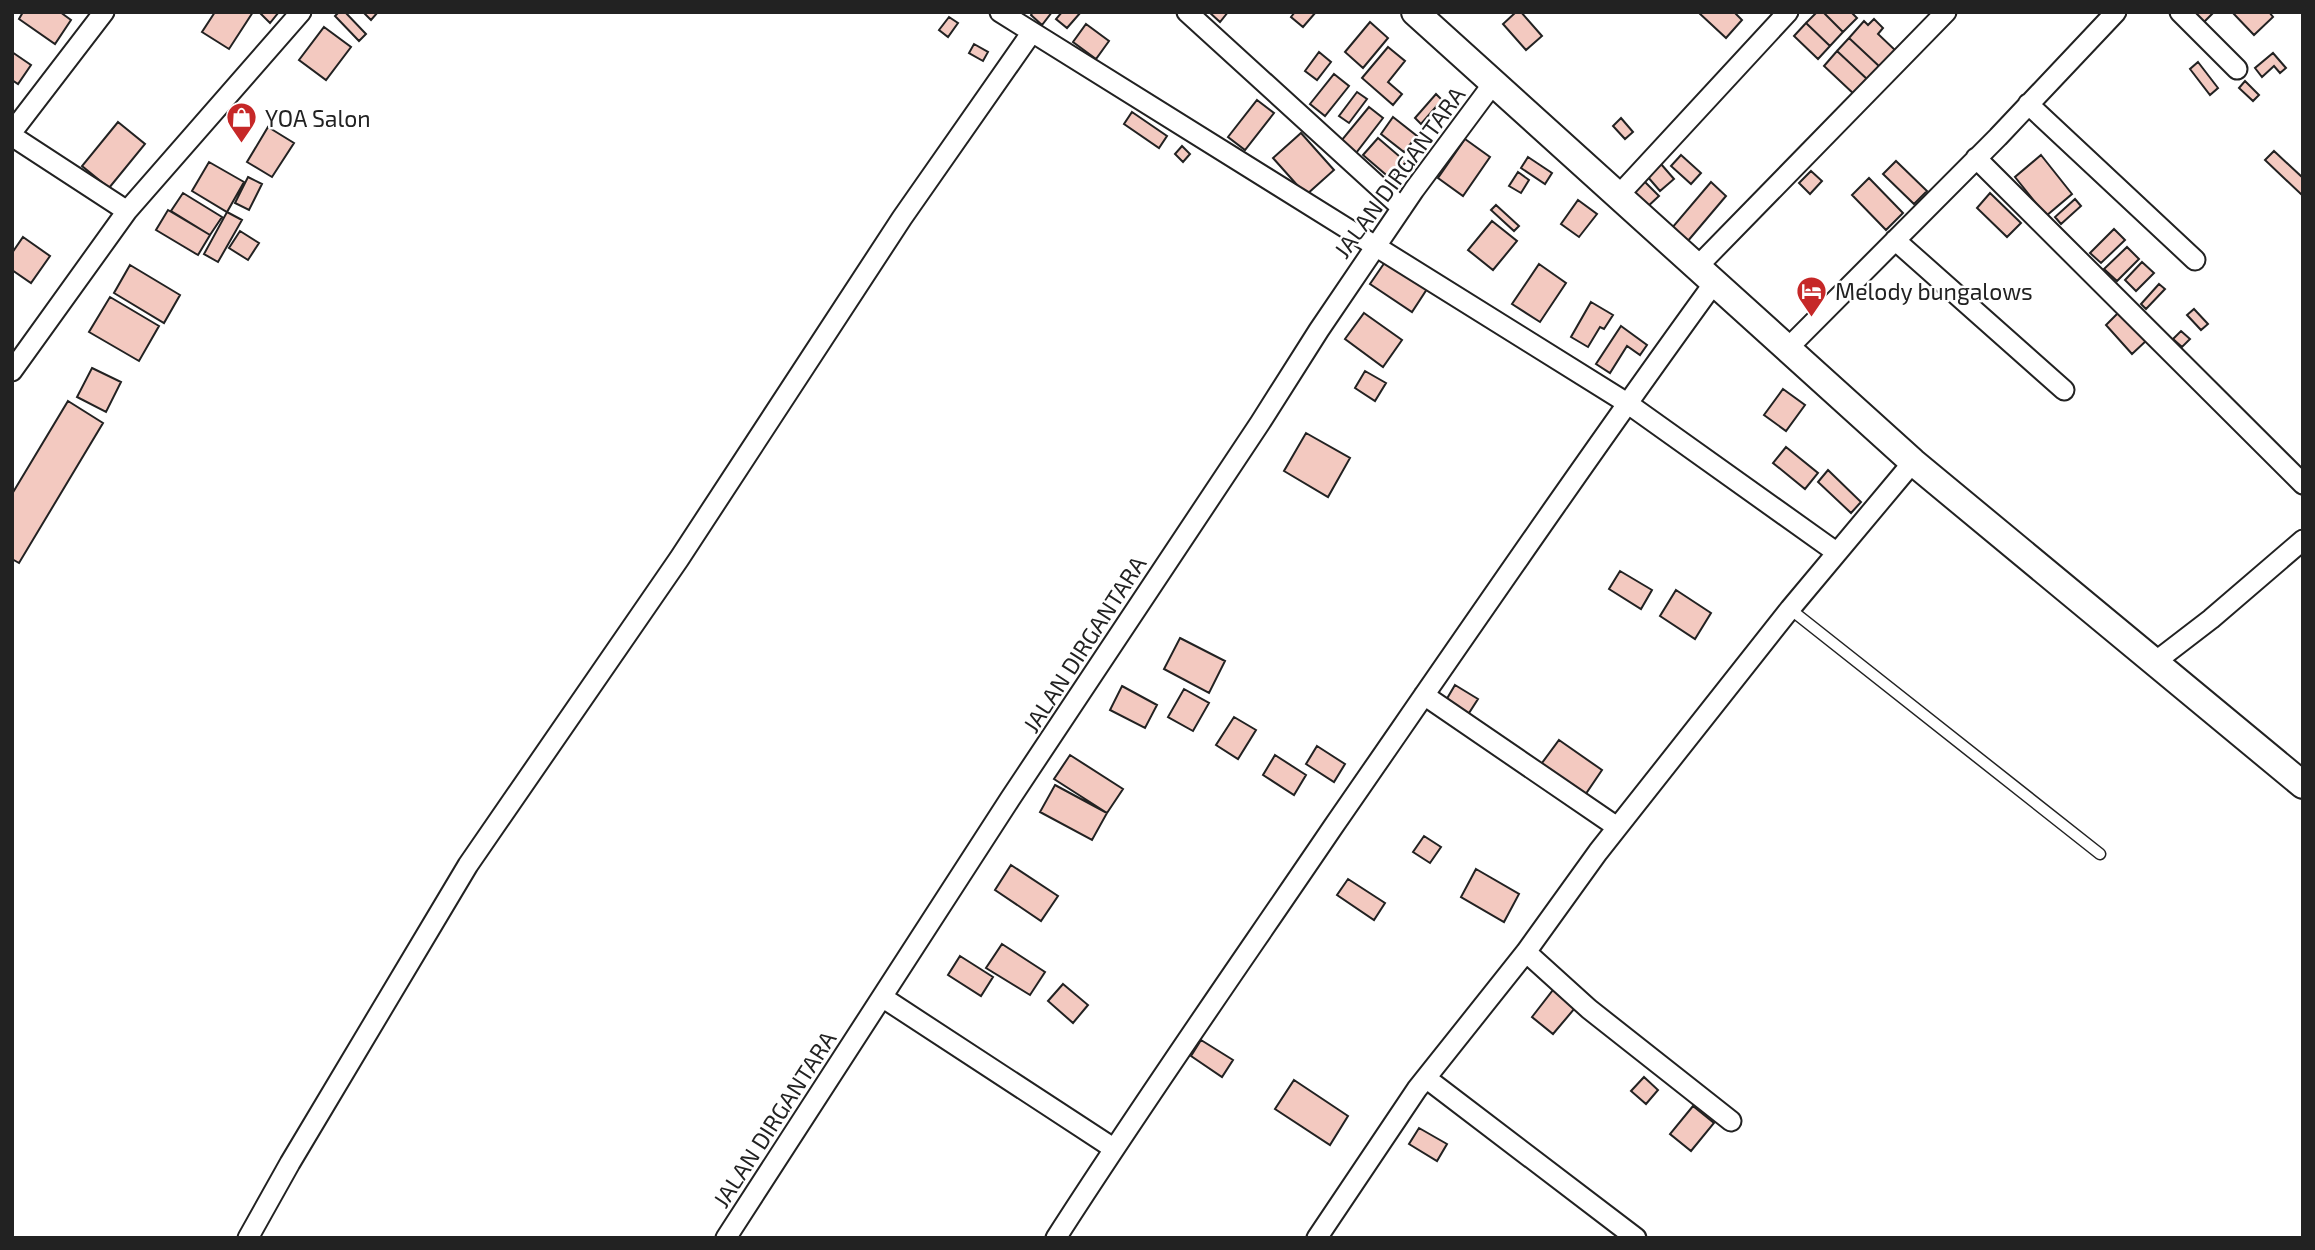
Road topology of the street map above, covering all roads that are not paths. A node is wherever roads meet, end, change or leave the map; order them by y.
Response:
1 (104, 12) edge
2 (301, 12) edge
3 (1000, 12) edge
4 (1187, 12) edge
5 (1415, 12) edge
6 (1788, 12) edge
7 (1946, 12) edge
8 (2116, 12) edge
9 (2180, 12) edge
10 (1032, 32) junction
11 (2237, 69) dead end
12 (1492, 85) junction
13 (2028, 104) junction
14 (12, 134) edge
15 (1976, 158) junction
16 (1618, 196) junction
17 (1402, 208) junction
18 (128, 211) junction
19 (1895, 240) junction
20 (1375, 246) junction
21 (2194, 260) dead end
22 (1706, 275) junction
23 (1787, 349) junction
24 (12, 371) edge
25 (2064, 390) dead end
26 (1627, 403) junction
27 (1913, 463) junction
28 (2303, 484) edge
29 (2303, 540) edge
30 (1836, 552) junction
31 (1790, 609) junction
32 (2155, 662) junction
33 (1424, 695) junction
34 (2303, 785) edge
35 (1617, 827) junction
36 (2100, 854) dead end
37 (1526, 952) junction
38 (882, 998) junction
39 (1426, 1078) junction
40 (1731, 1121) dead end
41 (1113, 1148) junction
42 (248, 1238) edge
43 (726, 1238) edge
44 (1055, 1238) edge
45 (1317, 1238) edge
46 (1636, 1238) edge

1 - 14 street
2 - 18 street
3 - 10 street
4 - 17 street
5 - 12 street
6 - 16 street
7 - 22 street
8 - 13 street
9 - 11 street
10 - 20 street
10 - 42 street
12 - 16 street
12 - 17 street, JALAN DIRGANTARA
13 - 15 street
13 - 21 street
14 - 18 street
15 - 19 street
15 - 28 street
16 - 22 street
17 - 20 street, JALAN DIRGANTARA
18 - 24 street
19 - 23 street
19 - 25 street
20 - 26 street
20 - 38 street, JALAN DIRGANTARA
22 - 23 street
22 - 26 street
23 - 27 street
26 - 30 street
26 - 33 street
27 - 30 street
27 - 32 street
29 - 32 street
30 - 31 street
31 - 35 street
31 - 36 lane
32 - 34 street
33 - 35 street
33 - 41 street
35 - 37 street
37 - 39 street
37 - 40 street
38 - 41 street
38 - 43 street, JALAN DIRGANTARA
39 - 45 street
39 - 46 street
41 - 44 street

